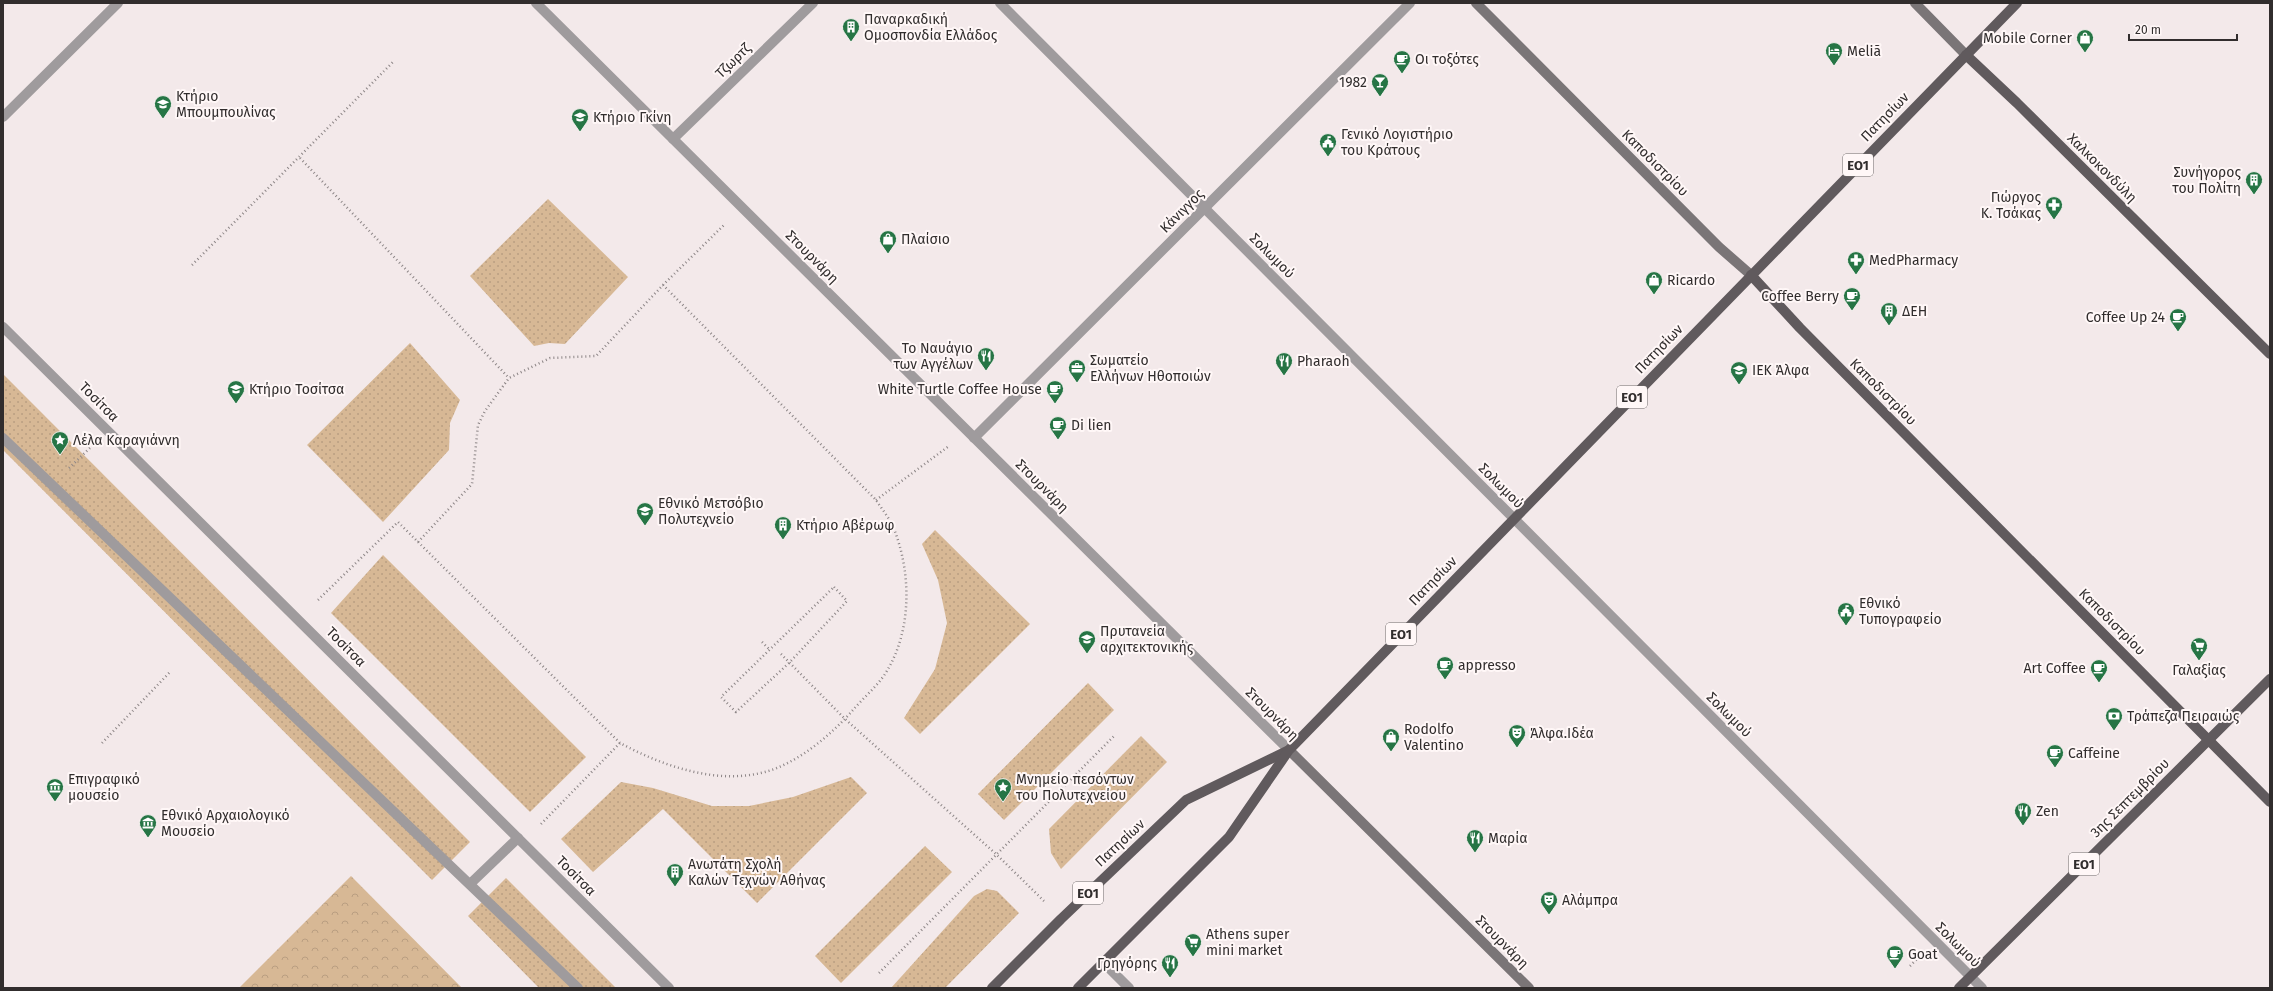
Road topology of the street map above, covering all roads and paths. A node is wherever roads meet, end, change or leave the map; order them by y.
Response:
1 (118, 3) edge
2 (536, 3) edge
3 (813, 3) edge
4 (1000, 3) edge
5 (1410, 3) edge
6 (1476, 3) edge
7 (1915, 3) edge
8 (2017, 3) edge
9 (1966, 55) junction
10 (394, 61) dead end
11 (3, 117) edge
12 (673, 139) junction
13 (300, 158) junction
14 (732, 197) junction
15 (1205, 208) junction
16 (192, 264) dead end
17 (1751, 276) junction
18 (663, 285) junction
19 (3, 327) edge
20 (2270, 354) edge
21 (509, 378) junction
22 (957, 420) junction
23 (108, 431) junction
24 (3, 438) edge
25 (974, 438) junction
26 (51, 484) junction
27 (876, 500) junction
28 (1514, 519) junction
29 (418, 542) junction
30 (318, 600) dead end
31 (762, 642) dead end
32 (769, 649) junction
33 (781, 654) dead end
34 (789, 662) junction
35 (171, 671) dead end
36 (2270, 679) edge
37 (845, 719) junction
38 (1115, 735) dead end
39 (2210, 740) junction
40 (102, 743) dead end
41 (620, 743) junction
42 (1288, 750) junction
43 (2270, 802) edge
44 (541, 824) dead end
45 (518, 838) junction
46 (996, 854) junction
47 (470, 884) junction
48 (1061, 919) junction
49 (1104, 962) junction
50 (879, 973) dead end
51 (1971, 977) junction
52 (578, 988) edge
53 (669, 988) edge
54 (992, 988) edge
55 (1078, 988) edge
56 (1129, 988) edge
57 (1529, 988) edge
58 (1959, 988) edge
59 (1982, 988) edge

1 - 11 street
2 - 12 street, Στουρνάρη
3 - 12 street, Τζωρτζ
4 - 15 street, Σολωμού
5 - 15 street, Κάνιγγος
6 - 17 main road, Καποδιστρίου
7 - 9 main road, Χαλκοκονδύλη
8 - 9 main road, Πατησίων / ΕΟ1
9 - 17 main road, Πατησίων / ΕΟ1
9 - 20 main road, Χαλκοκονδύλη
10 - 13 path
12 - 14 street, Στουρνάρη
13 - 16 path
13 - 21 path
14 - 18 path
14 - 22 street, Στουρνάρη
15 - 25 street, Κάνιγγος
15 - 28 street, Σολωμού
17 - 28 main road, Πατησίων / ΕΟ1
17 - 39 main road, Καποδιστρίου
18 - 21 path
18 - 27 path
19 - 23 street, Τοσίτσα
21 - 29 path
22 - 25 street, Στουρνάρη
22 - 27 path
23 - 26 path
23 - 45 street, Τοσίτσα
24 - 26 street
25 - 42 street, Στουρνάρη
26 - 47 street
27 - 37 path
28 - 42 main road, Πατησίων / ΕΟ1
28 - 51 street, Σολωμού
29 - 30 path
29 - 41 path
31 - 32 path
32 - 34 path
32 - 34 path
33 - 34 path
34 - 37 path
35 - 40 path
36 - 39 main road, 3ης Σεπτεμβρίου / ΕΟ1
37 - 41 path
37 - 46 path
38 - 46 path
39 - 43 main road, Καποδιστρίου
39 - 51 main road, 3ης Σεπτεμβρίου / ΕΟ1
41 - 44 path
42 - 48 main road, Πατησίων / ΕΟ1
42 - 49 main road, Πατησίων / ΕΟ1
42 - 57 main road, Στουρνάρη
45 - 47 street
45 - 53 street, Τοσίτσα
46 - 48 path
46 - 50 path
47 - 52 street
48 - 54 main road, Πατησίων / ΕΟ1
49 - 55 main road, Πατησίων / ΕΟ1
49 - 56 street
51 - 58 main road, 3ης Σεπτεμβρίου / ΕΟ1
51 - 59 street, Σολωμού

